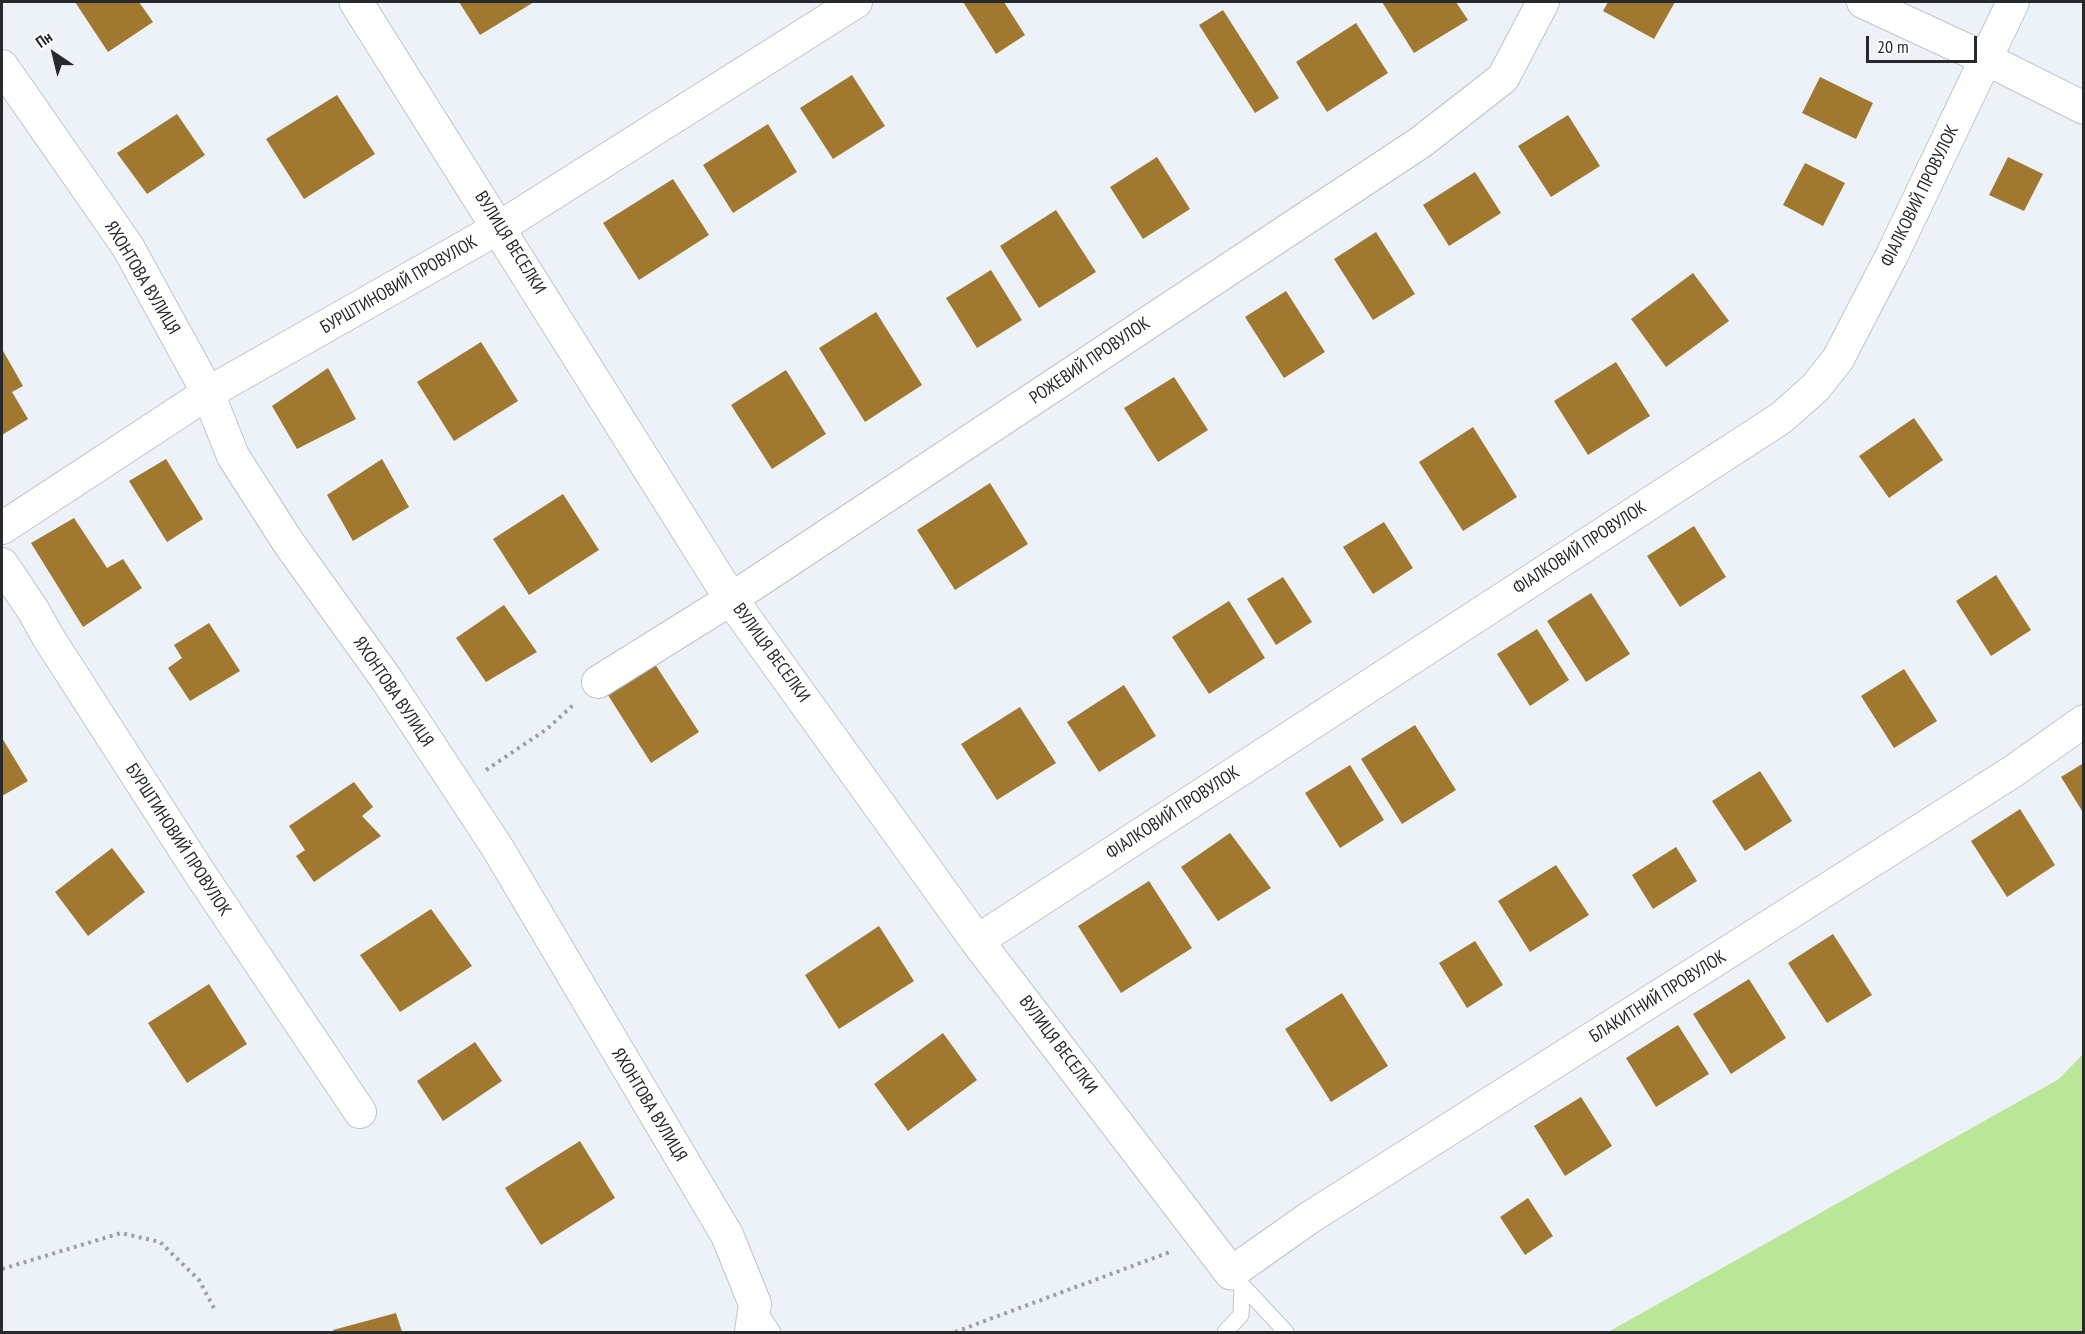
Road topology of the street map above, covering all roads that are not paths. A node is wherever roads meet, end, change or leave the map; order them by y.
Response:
1 (356, 2) edge
2 (856, 2) edge
3 (1543, 2) edge
4 (1863, 2) edge
5 (2013, 2) edge
6 (1986, 59) junction
7 (2, 66) edge
8 (2084, 108) edge
9 (500, 227) junction
10 (208, 393) junction
11 (2, 528) edge
12 (2, 564) edge
13 (731, 599) junction
14 (598, 681) road end
15 (2084, 721) edge
16 (977, 940) junction
17 (360, 1112) dead end
18 (1237, 1279) junction
19 (753, 1318) edge
20 (774, 1332) edge
21 (1225, 1332) edge
22 (1286, 1332) edge

1 - 9 street, ВУЛИЦЯ ВЕСЕЛКИ
2 - 9 street, БУРШТИНОВИЙ ПРОВУЛОК
3 - 13 street, РОЖЕВИЙ ПРОВУЛОК
4 - 6 street
5 - 6 street, ФІАЛКОВИЙ ПРОВУЛОК
6 - 8 street
6 - 16 street, ФІАЛКОВИЙ ПРОВУЛОК
7 - 10 street, ЯХОНТОВА ВУЛИЦЯ
9 - 10 street, БУРШТИНОВИЙ ПРОВУЛОК
9 - 13 street, ВУЛИЦЯ ВЕСЕЛКИ
10 - 11 street, БУРШТИНОВИЙ ПРОВУЛОК
10 - 19 street, ЯХОНТОВА ВУЛИЦЯ
12 - 17 street, БУРШТИНОВИЙ ПРОВУЛОК
13 - 14 street, РОЖЕВИЙ ПРОВУЛОК
13 - 16 street, ВУЛИЦЯ ВЕСЕЛКИ
15 - 18 street, БЛАКИТНИЙ ПРОВУЛОК
16 - 18 street, ВУЛИЦЯ ВЕСЕЛКИ
18 - 21 lane
18 - 22 lane
19 - 20 lane

